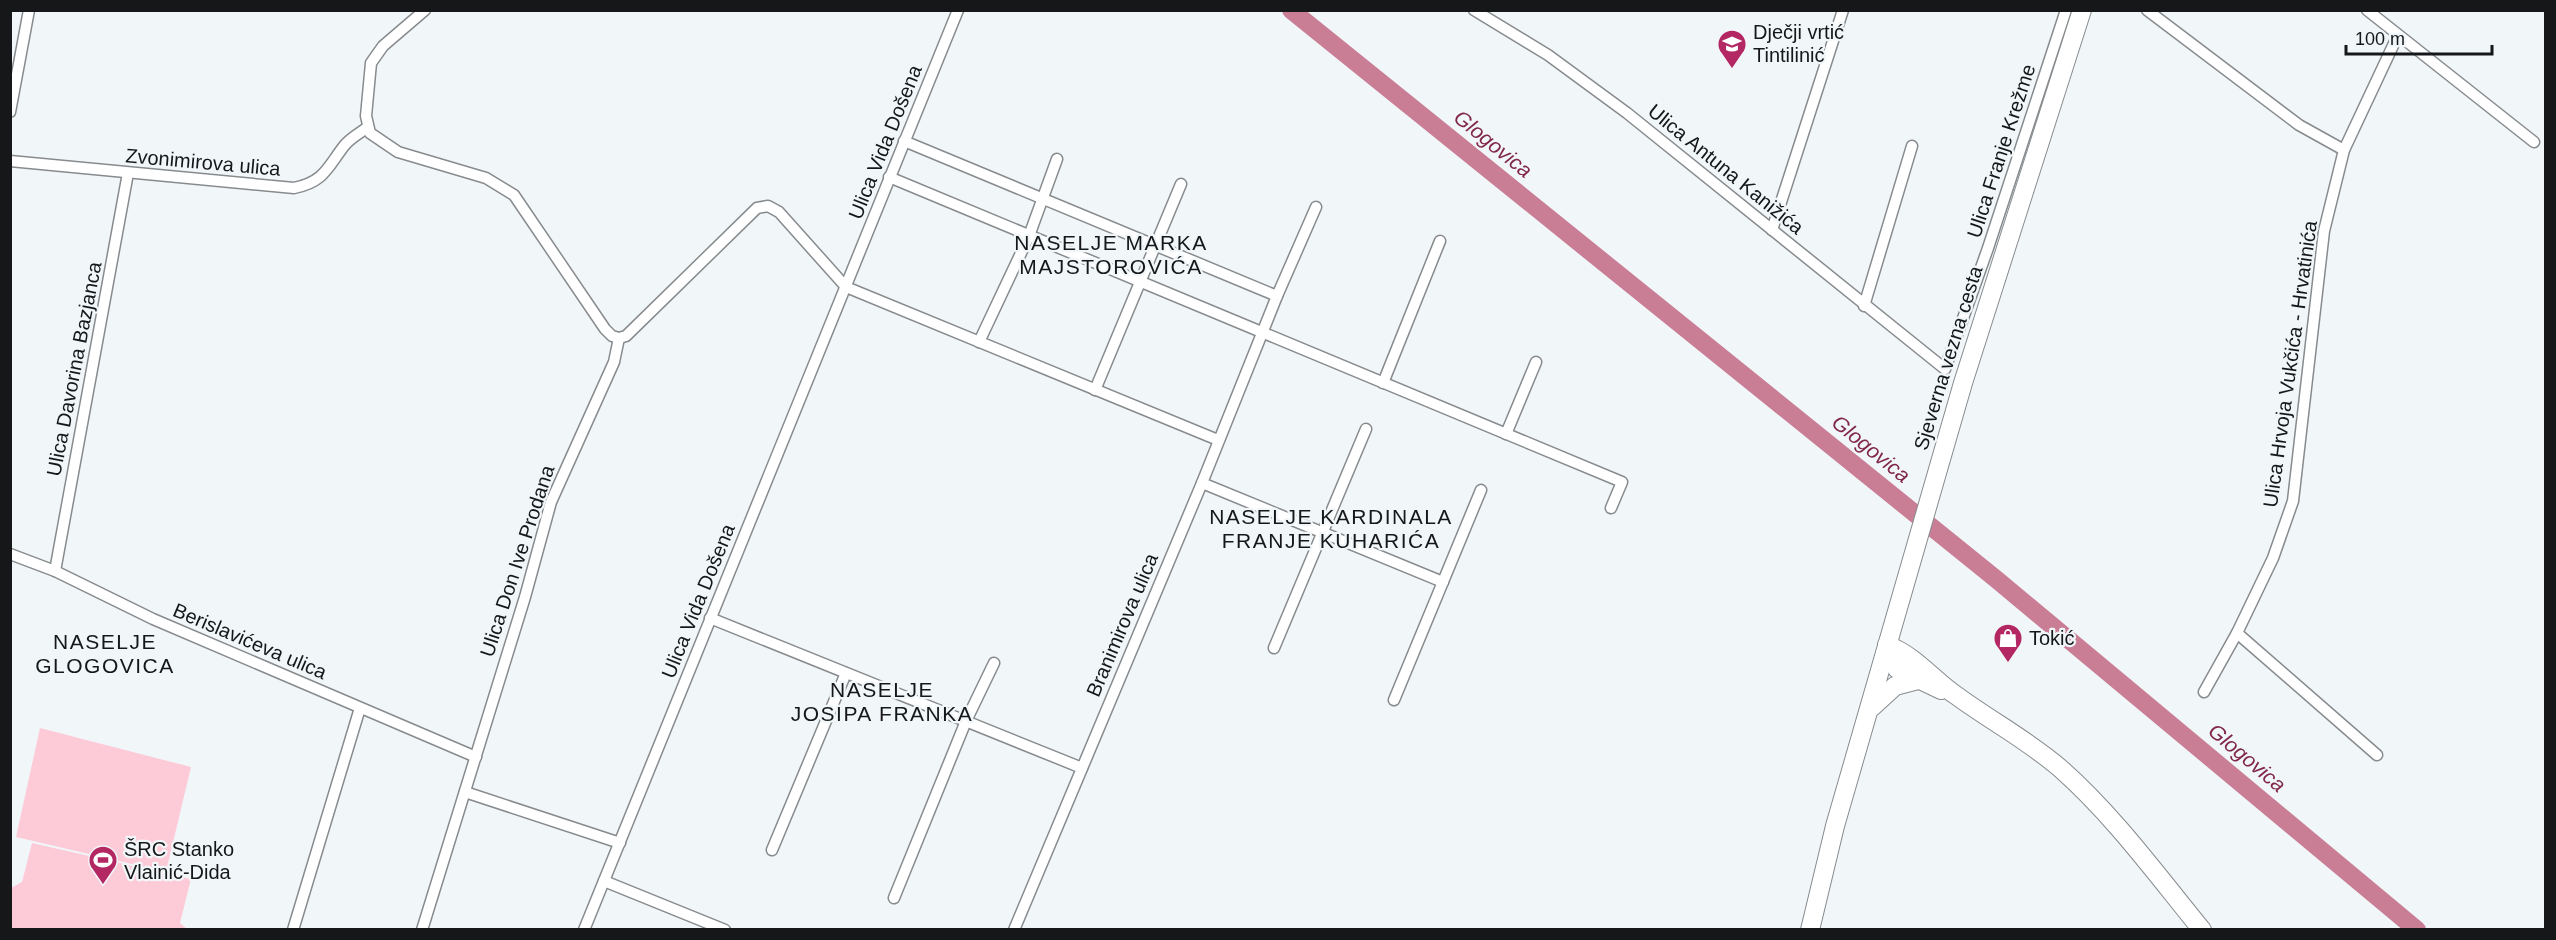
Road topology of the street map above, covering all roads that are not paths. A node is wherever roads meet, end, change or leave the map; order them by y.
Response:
1 (30, 10) edge
2 (425, 10) edge
3 (958, 10) edge
4 (1474, 10) edge
5 (1843, 10) edge
6 (2066, 10) edge
7 (2082, 10) edge
8 (2148, 10) edge
9 (2373, 12) edge
10 (2398, 35) junction
11 (10, 112) edge
12 (368, 127) junction
13 (904, 141) junction
14 (2535, 142) dead end
15 (1912, 146) dead end
16 (2344, 150) junction
17 (1057, 159) dead end
18 (10, 161) edge
19 (128, 173) junction
20 (889, 177) junction
21 (1181, 184) dead end
22 (1043, 199) junction
23 (1316, 207) dead end
24 (1772, 230) junction
25 (1029, 236) junction
26 (1440, 241) dead end
27 (1155, 245) junction
28 (1996, 251) junction
29 (1140, 283) junction
30 (846, 287) junction
31 (1277, 296) junction
32 (1864, 306) junction
33 (1262, 334) junction
34 (619, 338) junction
35 (979, 342) junction
36 (1536, 362) dead end
37 (1945, 369) joint
38 (1383, 383) junction
39 (1095, 390) junction
40 (1365, 429) dead end
41 (1506, 434) junction
42 (1218, 440) junction
43 (1202, 483) junction
44 (1481, 490) dead end
45 (1611, 508) dead end
46 (1322, 532) junction
47 (10, 554) edge
48 (55, 571) junction
49 (1443, 582) junction
50 (710, 618) junction
51 (2237, 633) junction
52 (1274, 648) dead end
53 (1886, 649) junction
54 (994, 663) dead end
55 (846, 673) junction
56 (1918, 680) junction
57 (2204, 692) dead end
58 (1954, 694) junction
59 (1394, 700) dead end
60 (360, 708) junction
61 (1868, 713) junction
62 (966, 721) junction
63 (2377, 755) dead end
64 (476, 757) junction
65 (1082, 768) junction
66 (465, 792) junction
67 (620, 843) junction
68 (772, 850) dead end
69 (604, 881) junction
70 (894, 898) dead end
71 (293, 930) edge
72 (422, 930) edge
73 (585, 930) edge
74 (725, 930) edge
75 (1014, 930) edge
76 (1810, 930) edge
77 (2202, 930) edge

1 - 11 street
2 - 12 street
3 - 13 street, Ulica Vida Došena
4 - 24 street, Ulica Antuna Kanižića
5 - 24 street
6 - 28 street, Ulica Franje Krežme
7 - 28 main road, Sjeverna vezna cesta
8 - 16 street
9 - 10 street
10 - 14 street
10 - 16 street, Ulica Hrvoja Vukčića - Hrvatinića
12 - 19 street, Zvonimirova ulica
12 - 34 street
13 - 20 street, Ulica Vida Došena
13 - 22 street
15 - 32 street
16 - 51 street, Ulica Hrvoja Vukčića - Hrvatinića
17 - 22 street
18 - 19 street, Zvonimirova ulica
19 - 48 street, Ulica Davorina Bazjanca
20 - 25 street
20 - 30 street, Ulica Vida Došena
21 - 27 street
22 - 25 street
22 - 27 street
23 - 31 street, Branimirova ulica
24 - 32 street, Ulica Antuna Kanižića
25 - 29 street
25 - 35 street
26 - 38 street
27 - 29 street
27 - 31 street
28 - 37 street, Ulica Franje Krežme
28 - 53 main road, Sjeverna vezna cesta
29 - 33 street
29 - 39 street
30 - 34 street
30 - 35 street
30 - 50 street, Ulica Vida Došena
31 - 33 street, Branimirova ulica
32 - 37 street, Ulica Antuna Kanižića
33 - 38 street
33 - 42 street, Branimirova ulica
34 - 64 street, Ulica Don Ive Prodana
35 - 39 street
36 - 41 street
38 - 41 street
39 - 42 street
40 - 46 street
41 - 45 street
42 - 43 street, Branimirova ulica
43 - 46 street
43 - 65 street, Branimirova ulica
44 - 49 street
46 - 49 street
46 - 52 street
47 - 48 street, Berislavićeva ulica
48 - 60 street, Berislavićeva ulica
49 - 59 street
50 - 55 street
50 - 67 street, Ulica Vida Došena
51 - 57 street, Ulica Hrvoja Vukčića - Hrvatinića
51 - 63 street
53 - 56 main road
53 - 58 main road
53 - 61 main road, Sjeverna vezna cesta
54 - 62 street
55 - 62 street
55 - 68 street
56 - 58 main road
56 - 61 main road
58 - 77 main road
60 - 64 street, Berislavićeva ulica
60 - 71 street
61 - 76 main road, Sjeverna vezna cesta
62 - 65 street
62 - 70 street
64 - 66 street, Ulica Don Ive Prodana
65 - 75 street, Branimirova ulica
66 - 67 street
66 - 72 street, Ulica Don Ive Prodana
67 - 69 street, Ulica Vida Došena
69 - 73 street, Ulica Vida Došena
69 - 74 street

